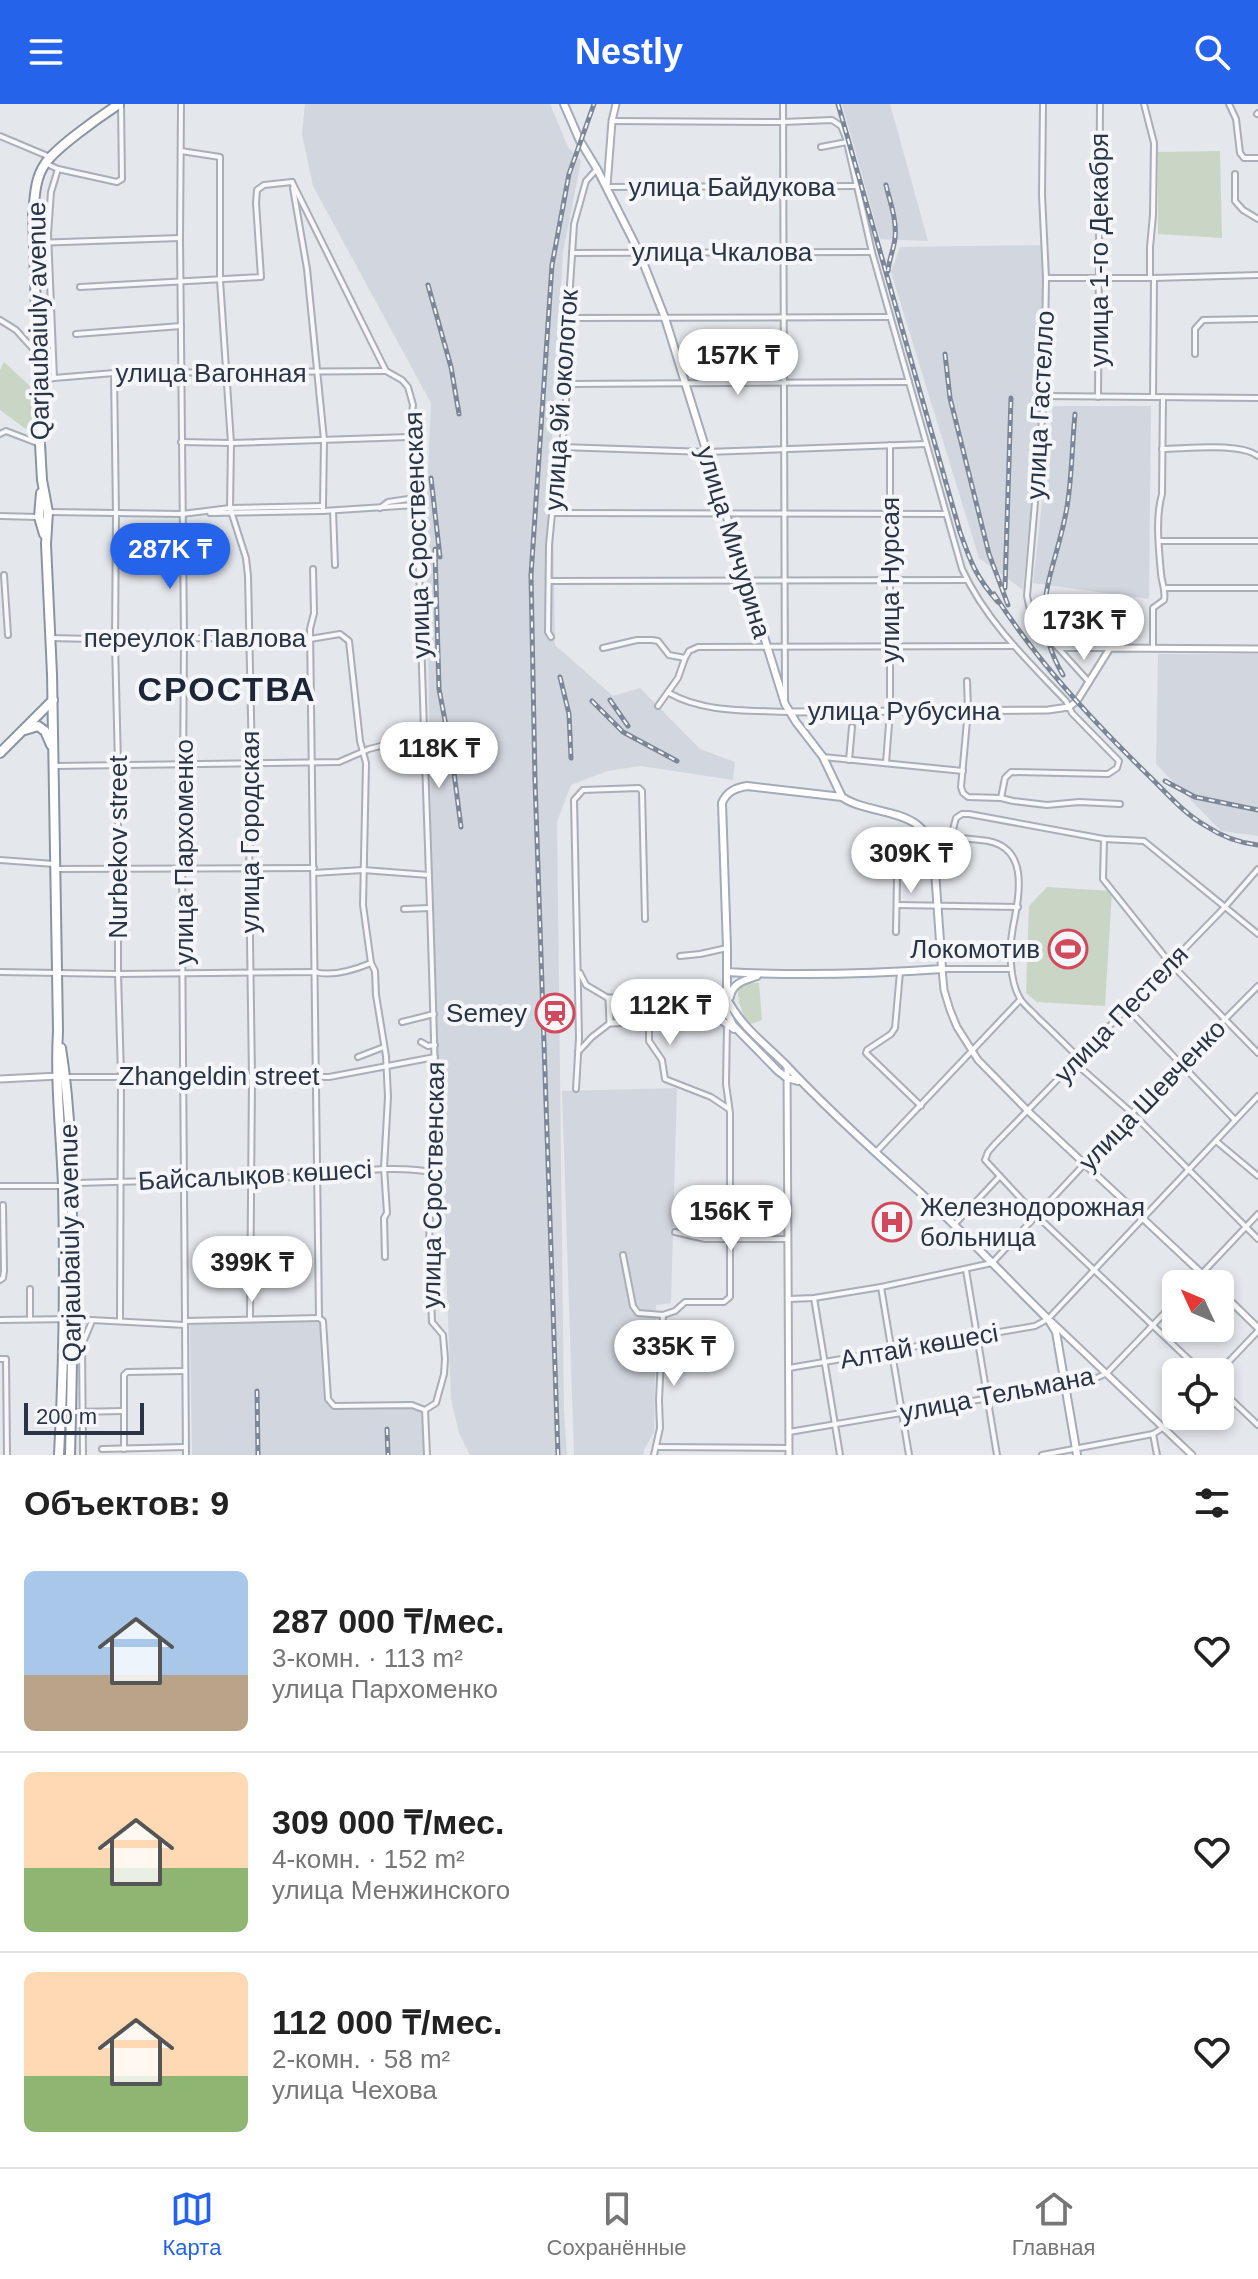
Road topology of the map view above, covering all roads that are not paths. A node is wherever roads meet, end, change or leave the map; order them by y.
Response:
1 (120, 104) edge
2 (181, 104) edge
3 (564, 104) edge
4 (616, 104) edge
5 (783, 104) edge
6 (1043, 104) edge
7 (1100, 104) edge
8 (1144, 104) edge
9 (1229, 104) edge
10 (612, 121) junction
11 (783, 122) junction
12 (0, 136) edge
13 (847, 142) junction
14 (821, 147) dead end
15 (181, 151) junction
16 (1258, 158) edge
17 (48, 160) junction
18 (58, 169) junction
19 (597, 169) junction
20 (1235, 174) dead end
21 (292, 182) junction
22 (856, 186) junction
23 (607, 187) junction
24 (784, 188) junction
25 (1258, 219) edge
26 (180, 238) junction
27 (49, 242) junction
28 (33, 243) junction
29 (639, 252) junction
30 (783, 252) junction
31 (872, 252) junction
32 (572, 253) junction
33 (1258, 275) edge
34 (1046, 278) junction
35 (1152, 278) junction
36 (1099, 279) junction
37 (220, 280) junction
38 (181, 282) junction
39 (80, 287) dead end
40 (891, 317) junction
41 (573, 318) junction
42 (665, 318) junction
43 (783, 318) junction
44 (1258, 319) edge
45 (0, 320) edge
46 (181, 326) junction
47 (76, 334) dead end
48 (37, 352) junction
49 (1195, 354) dead end
50 (386, 371) junction
51 (114, 373) junction
52 (181, 373) junction
53 (317, 373) junction
54 (227, 374) junction
55 (54, 378) junction
56 (37, 381) junction
57 (909, 382) junction
58 (784, 383) junction
59 (568, 384) junction
60 (685, 384) junction
61 (1044, 396) junction
62 (1098, 397) junction
63 (1153, 397) junction
64 (1163, 397) junction
65 (1258, 398) edge
66 (0, 434) edge
67 (409, 437) junction
68 (324, 440) junction
69 (181, 442) junction
70 (231, 443) junction
71 (40, 444) junction
72 (926, 444) junction
73 (890, 445) junction
74 (562, 447) junction
75 (784, 449) junction
76 (1162, 449) junction
77 (706, 452) junction
78 (1257, 455) edge
79 (415, 498) junction
80 (415, 505) junction
81 (323, 508) junction
82 (380, 508) junction
83 (231, 510) junction
84 (333, 511) junction
85 (552, 513) junction
86 (725, 513) junction
87 (43, 514) junction
88 (116, 514) junction
89 (182, 514) junction
90 (890, 514) junction
91 (946, 514) junction
92 (784, 515) junction
93 (0, 516) edge
94 (1160, 541) junction
95 (1258, 541) edge
96 (335, 565) dead end
97 (313, 569) dead end
98 (4, 575) dead end
99 (745, 580) junction
100 (890, 580) junction
101 (967, 580) junction
102 (550, 581) junction
103 (784, 581) junction
104 (1166, 588) junction
105 (1258, 588) edge
106 (8, 635) dead end
107 (551, 637) dead end
108 (50, 638) junction
109 (184, 638) junction
110 (248, 639) junction
111 (310, 639) junction
112 (115, 643) junction
113 (766, 646) junction
114 (1014, 646) junction
115 (785, 647) junction
116 (891, 647) junction
117 (603, 648) dead end
118 (1058, 648) junction
119 (1110, 648) junction
120 (1153, 648) junction
121 (1258, 649) edge
122 (685, 658) junction
123 (52, 674) junction
124 (967, 681) dead end
125 (1090, 683) junction
126 (669, 693) junction
127 (53, 700) junction
128 (658, 706) dead end
129 (1069, 707) junction
130 (786, 708) junction
131 (968, 710) junction
132 (890, 711) junction
133 (40, 712) junction
134 (852, 727) dead end
135 (423, 735) junction
136 (15, 738) junction
137 (362, 752) junction
138 (0, 753) edge
139 (823, 757) junction
140 (849, 760) junction
141 (54, 762) junction
142 (252, 762) junction
143 (311, 763) junction
144 (886, 763) junction
145 (118, 764) junction
146 (184, 764) junction
147 (963, 771) junction
148 (842, 797) junction
149 (1001, 798) junction
150 (1120, 804) dead end
151 (951, 837) junction
152 (1104, 839) junction
153 (933, 847) junction
154 (0, 860) edge
155 (54, 867) junction
156 (184, 869) junction
157 (1258, 869) edge
158 (117, 870) junction
159 (249, 870) junction
160 (363, 870) junction
161 (314, 871) junction
162 (894, 871) dead end
163 (429, 875) junction
164 (897, 905) junction
165 (938, 905) junction
166 (1018, 907) junction
167 (430, 908) junction
168 (1224, 908) junction
169 (404, 909) dead end
170 (645, 919) dead end
171 (896, 932) dead end
172 (1258, 934) edge
173 (727, 948) junction
174 (680, 956) dead end
175 (371, 963) junction
176 (1170, 963) junction
177 (578, 967) junction
178 (942, 969) junction
179 (1011, 969) junction
180 (55, 971) junction
181 (0, 972) edge
182 (250, 972) junction
183 (315, 972) junction
184 (727, 972) junction
185 (900, 972) junction
186 (183, 973) junction
187 (118, 974) junction
188 (762, 974) junction
189 (1258, 986) edge
190 (726, 990) junction
191 (713, 996) junction
192 (609, 998) junction
193 (1020, 1000) junction
194 (729, 1002) junction
195 (1126, 1007) junction
196 (727, 1013) junction
197 (434, 1014) junction
198 (712, 1019) junction
199 (1225, 1020) junction
200 (402, 1022) dead end
201 (649, 1022) junction
202 (610, 1023) junction
203 (727, 1024) junction
204 (740, 1032) junction
205 (421, 1042) dead end
206 (435, 1045) junction
207 (384, 1047) junction
208 (972, 1052) junction
209 (1258, 1053) edge
210 (577, 1054) junction
211 (358, 1057) dead end
212 (435, 1057) junction
213 (1076, 1060) junction
214 (1180, 1063) junction
215 (386, 1066) junction
216 (787, 1066) junction
217 (121, 1075) junction
218 (317, 1075) junction
219 (60, 1076) junction
220 (184, 1077) junction
221 (252, 1077) junction
222 (787, 1078) junction
223 (0, 1079) edge
224 (798, 1081) junction
225 (576, 1089) dead end
226 (1258, 1096) edge
227 (921, 1106) junction
228 (729, 1109) junction
229 (1028, 1111) junction
230 (1132, 1113) junction
231 (1235, 1120) junction
232 (1216, 1141) junction
233 (875, 1153) junction
234 (1084, 1164) junction
235 (384, 1168) junction
236 (1189, 1170) junction
237 (437, 1174) junction
238 (318, 1176) junction
239 (1000, 1176) junction
240 (1258, 1176) edge
241 (183, 1179) junction
242 (251, 1179) junction
243 (119, 1181) junction
244 (72, 1183) junction
245 (0, 1186) edge
246 (63, 1186) junction
247 (3, 1205) dead end
248 (1258, 1214) edge
249 (1036, 1215) junction
250 (1143, 1219) junction
251 (954, 1225) junction
252 (1245, 1227) junction
253 (675, 1232) dead end
254 (730, 1239) junction
255 (788, 1239) junction
256 (1258, 1239) edge
257 (623, 1255) dead end
258 (385, 1257) dead end
259 (992, 1263) junction
260 (966, 1270) junction
261 (1094, 1270) junction
262 (1199, 1270) edge
263 (1205, 1270) edge
264 (0, 1280) edge
265 (881, 1287) junction
266 (30, 1289) dead end
267 (814, 1298) junction
268 (789, 1299) junction
269 (1234, 1305) edge
270 (663, 1315) junction
271 (1162, 1316) edge
272 (250, 1318) junction
273 (319, 1318) junction
274 (30, 1319) junction
275 (68, 1319) junction
276 (1048, 1319) junction
277 (0, 1320) edge
278 (92, 1321) junction
279 (120, 1321) junction
280 (185, 1323) junction
281 (1153, 1325) junction
282 (1258, 1330) edge
283 (978, 1336) junction
284 (891, 1351) junction
285 (1187, 1358) edge
286 (1232, 1358) edge
287 (0, 1359) edge
288 (825, 1362) junction
289 (789, 1368) junction
290 (185, 1371) junction
291 (1107, 1373) junction
292 (1064, 1385) junction
293 (987, 1398) junction
294 (1234, 1402) edge
295 (425, 1410) junction
296 (123, 1411) junction
297 (71, 1412) junction
298 (83, 1412) junction
299 (902, 1413) junction
300 (835, 1424) junction
301 (1162, 1425) edge
302 (1258, 1425) edge
303 (1162, 1428) edge
304 (1167, 1430) edge
305 (789, 1432) junction
306 (1153, 1434) junction
307 (185, 1447) junction
308 (656, 1447) junction
309 (102, 1449) dead end
310 (124, 1449) junction
311 (789, 1451) edge
312 (1076, 1451) edge
313 (7, 1455) edge
314 (59, 1455) edge
315 (70, 1455) edge
316 (83, 1455) edge
317 (186, 1455) edge
318 (427, 1455) edge
319 (654, 1455) edge
320 (840, 1455) edge
321 (909, 1455) edge
322 (997, 1455) edge
323 (1042, 1455) edge
324 (1157, 1455) edge
325 (1192, 1455) edge

1 - 17 highway
1 - 18 street
2 - 15 street, улица Пархоменко
3 - 19 main road, улица Мичурина
4 - 10 street
5 - 11 street
6 - 34 street, улица Гастелло
7 - 36 street, улица 1-го Декабря
8 - 35 street
9 - 16 street
10 - 11 street
10 - 23 street
11 - 13 street
11 - 24 street
12 - 17 street
13 - 14 street, улица Байдукова
13 - 22 street
15 - 26 street, улица Пархоменко
15 - 37 street, улица Городская
17 - 18 street
17 - 28 highway, Qarjaubaiuly avenue
18 - 27 street
19 - 23 main road, улица Мичурина
19 - 32 street, улица 9й околоток
20 - 25 street
21 - 37 street
21 - 50 street, улица Сроственская
21 - 53 street
22 - 24 street, улица Байдукова
22 - 31 street
23 - 24 street, улица Байдукова
23 - 29 main road, улица Мичурина
24 - 30 street
26 - 27 street
26 - 38 street, улица Пархоменко
27 - 28 street
27 - 55 street
28 - 48 highway, Qarjaubaiuly avenue
29 - 30 street, улица Чкалова
29 - 32 street, улица Чкалова
29 - 42 main road, улица Мичурина
30 - 31 street, улица Чкалова
30 - 43 street
31 - 40 street
32 - 41 street, улица 9й околоток
33 - 35 street
34 - 36 street
34 - 61 street, улица Гастелло
35 - 36 street
35 - 63 street
36 - 62 street, улица 1-го Декабря
37 - 38 street
37 - 54 street, улица Городская
38 - 39 street
38 - 46 street, улица Пархоменко
40 - 43 street
40 - 57 street
41 - 42 street
41 - 59 street, улица 9й околоток
42 - 43 street
42 - 60 main road, улица Мичурина
43 - 58 street
44 - 49 street
45 - 48 street
46 - 47 street
46 - 52 street, улица Пархоменко
48 - 56 highway, Qarjaubaiuly avenue
50 - 53 street, улица Вагонная
50 - 67 street, улица Сроственская
51 - 52 street, улица Вагонная
51 - 55 street, улица Вагонная
51 - 88 street, Nurbekov street
52 - 54 street, улица Вагонная
52 - 69 street, улица Пархоменко
53 - 54 street, улица Вагонная
53 - 68 street
54 - 70 street, улица Городская
55 - 56 street, улица Вагонная
56 - 71 highway, Qarjaubaiuly avenue
57 - 58 street
57 - 72 street
58 - 60 street
58 - 75 street
59 - 60 street
59 - 74 street, улица 9й околоток
60 - 77 main road, улица Мичурина
61 - 62 street
61 - 118 street, улица Гастелло
62 - 63 street
63 - 64 street
64 - 65 street
64 - 76 street
66 - 71 street
67 - 68 street
67 - 79 street, улица Сроственская
68 - 70 street
68 - 81 street
69 - 70 street
69 - 89 street, улица Пархоменко
70 - 83 street, улица Городская
71 - 87 highway, Qarjaubaiuly avenue
72 - 73 street
72 - 91 street
73 - 75 street
73 - 90 street, улица Нурсая
74 - 77 street
74 - 85 street, улица 9й околоток
75 - 77 street
75 - 92 street
76 - 78 street
76 - 94 street
77 - 86 main road, улица Мичурина
79 - 80 street, улица Сроственская
79 - 82 street
80 - 82 street
80 - 135 street, улица Сроственская
81 - 83 street
81 - 84 street
82 - 84 street
83 - 89 street
83 - 110 street, улица Городская
84 - 96 street
85 - 86 street
85 - 102 street, улица 9й околоток
86 - 92 street
86 - 99 main road, улица Мичурина
87 - 88 street
87 - 93 street
87 - 108 highway, Qarjaubaiuly avenue
88 - 89 street
88 - 112 street, Nurbekov street
89 - 109 street, улица Пархоменко
90 - 91 street
90 - 92 street
90 - 100 street, улица Нурсая
91 - 101 street
92 - 103 street
94 - 95 street
94 - 104 street
97 - 111 street
98 - 106 street
99 - 102 street
99 - 103 street
99 - 113 main road, улица Мичурина
100 - 101 street
100 - 103 street
100 - 116 street, улица Нурсая
101 - 114 street
102 - 107 street, улица 9й околоток
103 - 115 street
104 - 105 street
104 - 120 street
108 - 112 street, переулок Павлова
108 - 123 highway, Qarjaubaiuly avenue
109 - 110 street, переулок Павлова
109 - 112 street, переулок Павлова
109 - 146 street, улица Пархоменко
110 - 111 street, переулок Павлова
110 - 142 street, улица Городская
111 - 137 street, переулок Павлова
111 - 143 street
112 - 145 street, Nurbekov street
113 - 115 street
113 - 122 street
113 - 130 main road, улица Мичурина
114 - 116 street
114 - 129 street
115 - 116 street
115 - 130 street
116 - 132 street, улица Нурсая
117 - 122 street
118 - 119 street
118 - 125 street, улица Гастелло
119 - 120 street
119 - 125 street
120 - 121 street
122 - 126 street
123 - 127 highway, Qarjaubaiuly avenue
123 - 133 highway
124 - 131 street
125 - 129 street
126 - 128 street
126 - 130 street, улица Рубусина
127 - 133 highway
127 - 141 highway, Qarjaubaiuly avenue
129 - 131 street, улица Рубусина
129 - 149 street
130 - 132 street, улица Рубусина
130 - 139 main road, улица Мичурина
131 - 132 street, улица Рубусина
131 - 147 street
132 - 144 street, улица Нурсая
133 - 136 highway
134 - 140 street, улица Рубусина
135 - 137 street
135 - 163 street, улица Сроственская
136 - 138 highway
136 - 141 highway
137 - 143 street
137 - 160 street
139 - 140 street
139 - 148 main road, улица Мичурина
140 - 144 street
141 - 145 street
141 - 155 highway, Qarjaubaiuly avenue
142 - 143 street
142 - 146 street
142 - 159 street, улица Городская
143 - 161 street
144 - 147 street
145 - 146 street
145 - 158 street, Nurbekov street
146 - 156 street, улица Пархоменко
147 - 149 street
148 - 153 main road
148 - 173 main road
149 - 150 street
151 - 152 street
151 - 153 street
151 - 166 street
152 - 168 street
152 - 176 street
153 - 165 main road
154 - 155 street
155 - 158 street
155 - 180 highway, Qarjaubaiuly avenue
156 - 158 street
156 - 159 street
156 - 186 street, улица Пархоменко
157 - 168 street, улица Пестеля
158 - 187 street, Nurbekov street
159 - 161 street
159 - 182 street, улица Городская
160 - 161 street
160 - 163 street
160 - 175 street
161 - 183 street
162 - 164 street
163 - 167 street, улица Сроственская
164 - 165 street
164 - 171 street
165 - 166 street
165 - 178 main road
166 - 179 street
167 - 169 street
167 - 197 street, улица Сроственская
168 - 172 street
168 - 176 street, улица Пестеля
170 - 177 street
173 - 174 street
173 - 184 main road
175 - 183 street
175 - 207 street
176 - 195 street, улица Пестеля
176 - 199 street
177 - 192 street
177 - 210 street
178 - 179 street
178 - 185 main road
178 - 208 street
179 - 193 street
180 - 181 street
180 - 187 street
180 - 219 highway, Qarjaubaiuly avenue
182 - 183 street
182 - 186 street
182 - 221 street, улица Городская
183 - 218 street
184 - 188 main road
184 - 190 main road
185 - 188 main road
185 - 227 street
186 - 187 street
186 - 220 street, улица Пархоменко
187 - 217 street, Nurbekov street
188 - 194 main road
189 - 199 street, улица Шевченко
190 - 191 street
190 - 194 main road
191 - 192 street
191 - 194 street
192 - 202 street
193 - 208 street
193 - 213 street
194 - 196 main road
194 - 216 main road
195 - 213 street, улица Пестеля
195 - 214 street
196 - 198 street
196 - 203 street
196 - 204 main road
197 - 200 street
197 - 206 street, улица Сроственская
198 - 201 street
198 - 203 main road
199 - 209 street
199 - 214 street, улица Шевченко
201 - 202 street
201 - 228 street
202 - 210 street
203 - 204 main road
203 - 228 street
204 - 222 main road
205 - 206 street, улица Сроственская
206 - 212 street, улица Сроственская
207 - 211 street
207 - 215 street
208 - 227 street
208 - 229 street
210 - 225 street
212 - 215 street, Zhangeldin street
212 - 237 street, улица Сроственская
213 - 229 street, улица Пестеля
213 - 230 street
214 - 230 street, улица Шевченко
214 - 231 street
215 - 218 street, Zhangeldin street
215 - 235 street
216 - 222 street
216 - 224 main road
217 - 219 street, Zhangeldin street
217 - 220 street, Zhangeldin street
217 - 243 street, Nurbekov street
218 - 221 street, Zhangeldin street
218 - 238 street
219 - 223 street, Zhangeldin street
219 - 244 highway, Qarjaubaiuly avenue
219 - 246 highway, Qarjaubaiuly avenue
220 - 221 street, Zhangeldin street
220 - 241 street, улица Пархоменко
221 - 242 street, улица Городская
222 - 224 main road
222 - 255 street
224 - 233 main road
226 - 231 street
227 - 233 street
228 - 254 street
229 - 234 street
229 - 239 street, улица Пестеля
230 - 234 street, улица Шевченко
230 - 236 street
231 - 232 street
232 - 236 street
232 - 240 street
233 - 251 main road
234 - 249 street, улица Шевченко
234 - 250 street
235 - 237 street, Байсалықов көшесі
235 - 238 street, Байсалықов көшесі
235 - 258 street
236 - 250 street
236 - 252 street
237 - 295 street, улица Сроственская
238 - 242 street, Байсалықов көшесі
238 - 273 street
239 - 249 street
239 - 251 street
241 - 242 street, Байсалықов көшесі
241 - 243 street, Байсалықов көшесі
241 - 280 street, улица Пархоменко
242 - 272 street, улица Городская
243 - 244 street, Байсалықов көшесі
243 - 279 street, Nurbekov street
244 - 275 highway, Qarjaubaiuly avenue
245 - 246 street
246 - 275 highway, Qarjaubaiuly avenue
247 - 264 street
248 - 252 street
249 - 259 street, улица Шевченко
249 - 261 street
250 - 261 street
250 - 262 street
251 - 259 main road
252 - 256 street
252 - 263 street
253 - 254 street
254 - 255 street
254 - 270 street
255 - 268 street
257 - 270 street
259 - 260 street
259 - 276 main road
260 - 265 street
260 - 283 street
261 - 276 street
261 - 281 street
265 - 267 street
265 - 284 street
266 - 274 street
267 - 268 street
267 - 288 street
268 - 289 street
269 - 282 street
270 - 308 street
271 - 281 street, улица Тельмана
272 - 273 street
272 - 280 street
273 - 295 street
274 - 275 street
274 - 277 street
275 - 278 street
275 - 297 highway, Qarjaubaiuly avenue
275 - 314 highway, Qarjaubaiuly avenue
276 - 283 street, Алтай көшесі
276 - 291 street
276 - 292 main road
278 - 279 street
278 - 298 street
279 - 280 street
280 - 290 street, улица Пархоменко
281 - 285 street
281 - 291 street, улица Тельмана
282 - 286 street
283 - 284 street, Алтай көшесі
283 - 293 street
284 - 288 street, Алтай көшесі
284 - 299 street
287 - 313 street
288 - 289 street, Алтай көшесі
288 - 300 street
289 - 305 street
290 - 296 street
290 - 307 street, улица Пархоменко
291 - 292 street, улица Тельмана
291 - 301 street
292 - 293 street, улица Тельмана
292 - 312 main road
293 - 299 street, улица Тельмана
293 - 322 street
294 - 302 street
295 - 318 street
296 - 298 street
296 - 310 street
297 - 298 street
297 - 315 highway, Qarjaubaiuly avenue
298 - 316 street
299 - 300 street, улица Тельмана
299 - 321 street
300 - 305 street, улица Тельмана
300 - 320 street
303 - 306 street
304 - 325 street
305 - 311 street
306 - 312 street
306 - 324 street
307 - 310 street
307 - 317 street, улица Пархоменко
308 - 311 street
308 - 319 street
309 - 310 street
312 - 323 street

